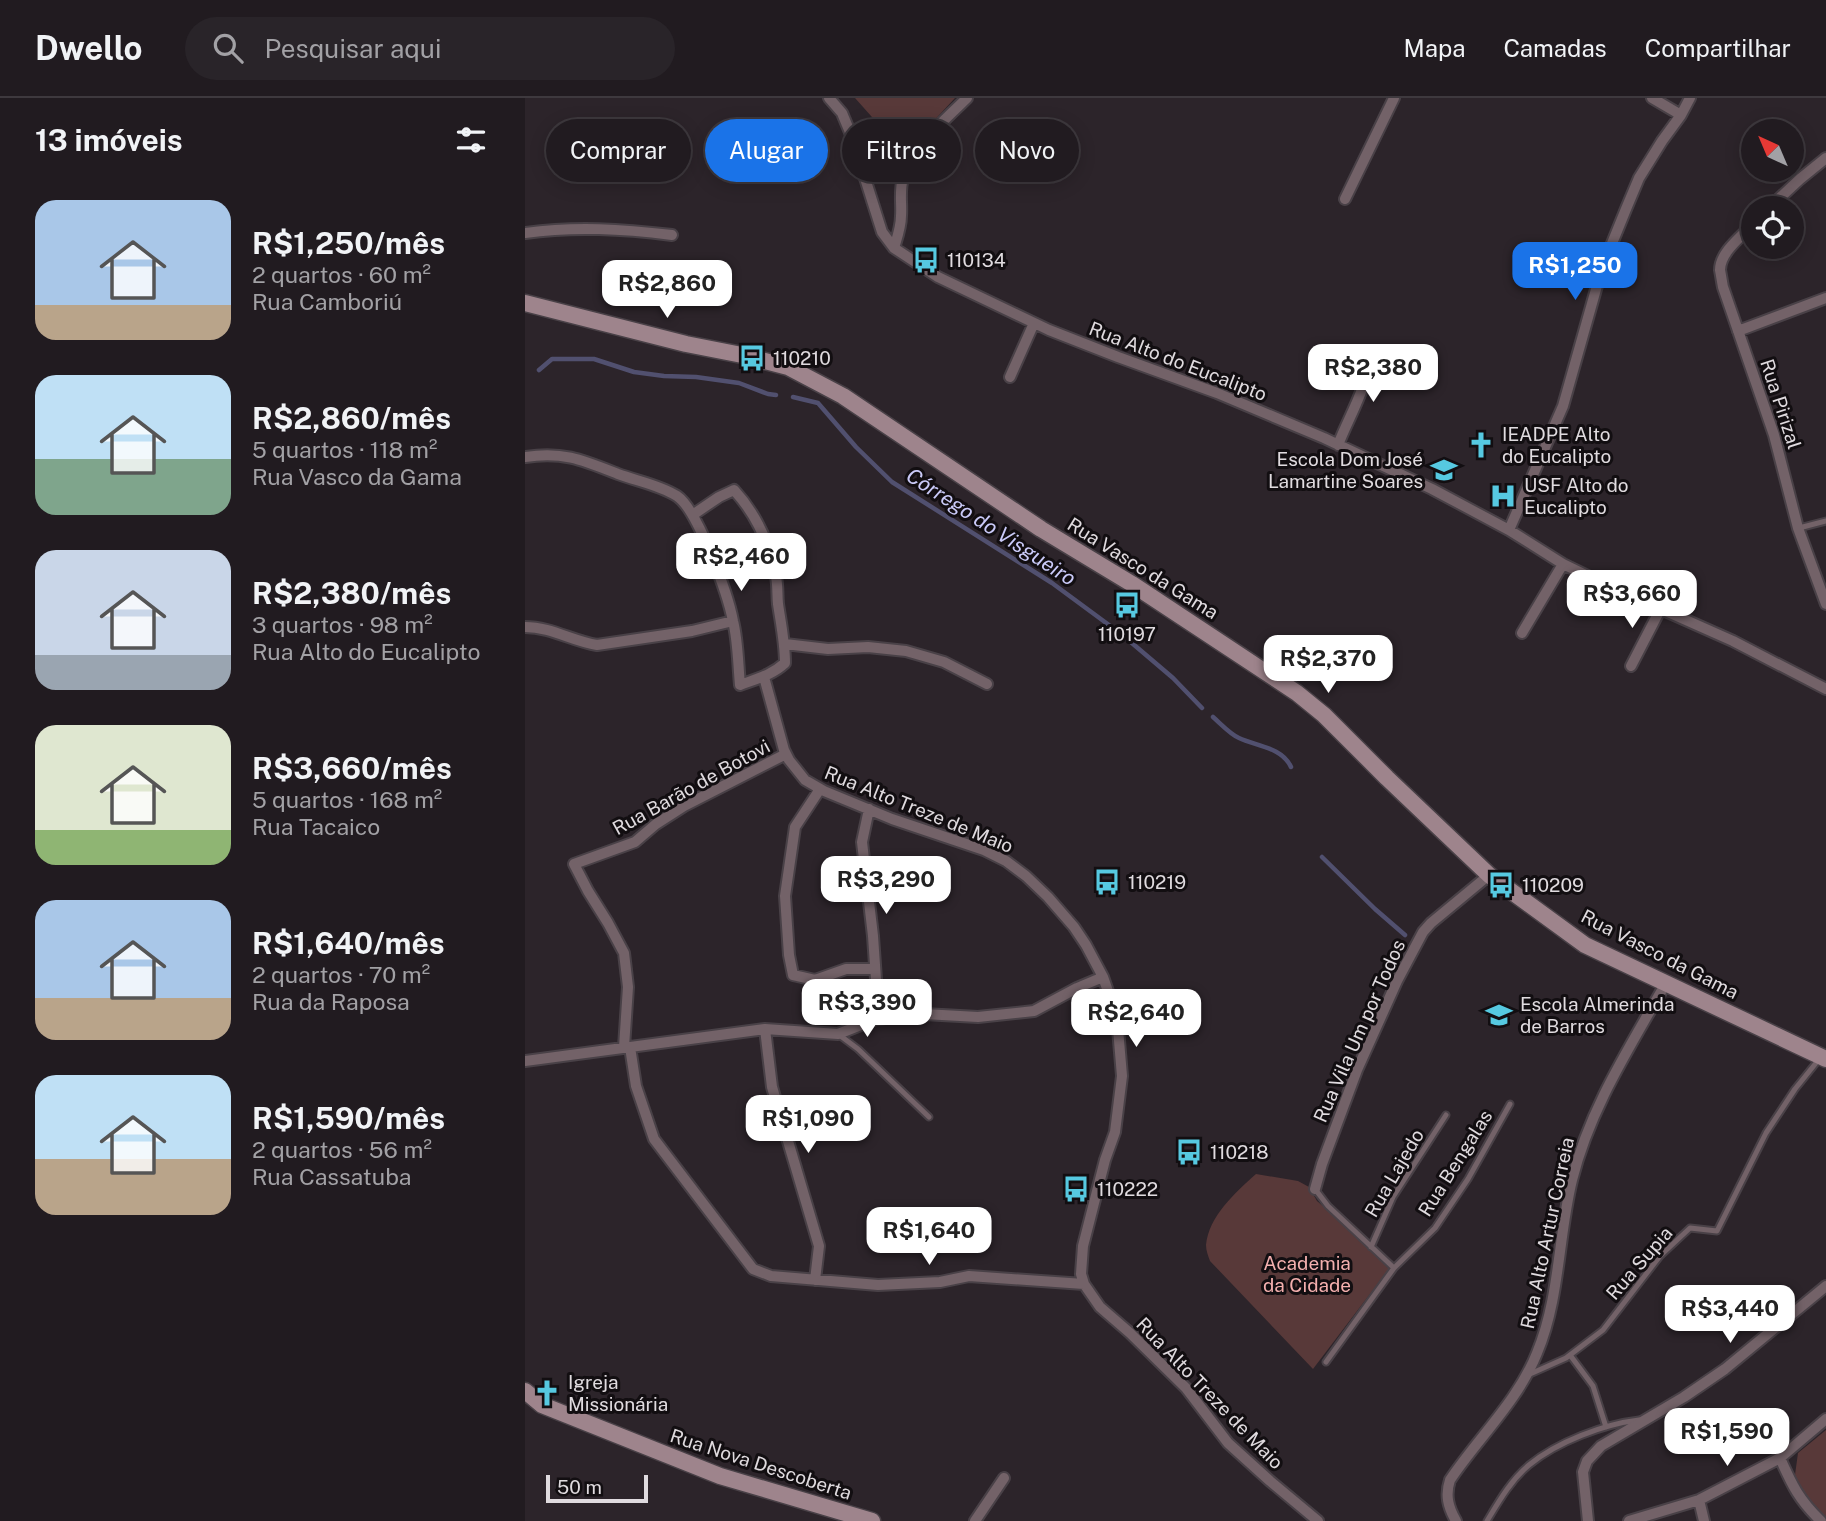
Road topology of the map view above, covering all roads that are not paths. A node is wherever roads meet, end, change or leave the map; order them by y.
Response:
1 (828, 98) edge
2 (967, 98) edge
3 (1394, 98) edge
4 (1652, 98) edge
5 (1690, 98) edge
6 (1681, 115) junction
7 (1826, 158) edge
8 (1782, 196) edge
9 (1345, 199) dead end
10 (525, 233) edge
11 (672, 235) dead end
12 (1741, 237) edge
13 (894, 248) junction
14 (1826, 298) edge
15 (525, 303) edge
16 (1034, 323) junction
17 (1738, 331) junction
18 (1369, 355) dead end
19 (1010, 377) dead end
20 (1338, 445) junction
21 (525, 457) edge
22 (694, 514) junction
23 (1826, 521) edge
24 (1798, 528) junction
25 (1509, 530) junction
26 (1563, 564) junction
27 (1826, 604) edge
28 (1661, 608) junction
29 (733, 621) junction
30 (525, 627) edge
31 (1522, 633) dead end
32 (785, 644) junction
33 (1631, 666) dead end
34 (764, 677) junction
35 (987, 684) dead end
36 (1826, 689) edge
37 (786, 754) junction
38 (820, 789) junction
39 (869, 809) junction
40 (1489, 875) junction
41 (875, 969) junction
42 (1103, 977) junction
43 (1666, 983) junction
44 (876, 1019) junction
45 (765, 1029) junction
46 (838, 1034) junction
47 (627, 1047) junction
48 (1824, 1057) edge
49 (525, 1061) edge
50 (1510, 1104) dead end
51 (1446, 1115) dead end
52 (929, 1117) dead end
53 (1315, 1189) joint
54 (1371, 1248) junction
55 (1394, 1268) junction
56 (815, 1280) junction
57 (1084, 1284) junction
58 (1826, 1286) edge
59 (1570, 1355) junction
60 (1326, 1362) dead end
61 (1525, 1376) junction
62 (525, 1391) edge
63 (1826, 1419) edge
64 (1646, 1420) junction
65 (1606, 1427) junction
66 (1780, 1458) junction
67 (1004, 1478) dead end
68 (1699, 1500) junction
69 (871, 1521) edge
70 (975, 1521) edge
71 (1318, 1521) edge
72 (1456, 1521) edge
73 (1487, 1521) edge
74 (1588, 1521) edge
75 (1629, 1521) edge
76 (1704, 1521) edge
77 (1821, 1521) edge

1 - 13 street, Rua Alto do Eucalipto
2 - 13 street
3 - 9 street
4 - 6 street
5 - 6 street
6 - 25 street
7 - 8 street
10 - 11 street
12 - 17 street, Rua Pirizal
13 - 16 street, Rua Alto do Eucalipto
14 - 17 street
15 - 40 main road, Rua Vasco da Gama
16 - 19 street
16 - 20 street, Rua Alto do Eucalipto
17 - 24 street, Rua Pirizal
18 - 20 street
20 - 25 street, Rua Alto do Eucalipto
21 - 22 street
22 - 29 street
22 - 32 street
23 - 24 lane
24 - 27 street, Rua Pirizal
25 - 26 street, Rua Alto do Eucalipto
26 - 28 street, Rua Alto do Eucalipto
26 - 31 street
28 - 33 street
28 - 36 street, Rua Alto do Eucalipto
29 - 30 street
29 - 34 street
32 - 34 street
32 - 35 street
34 - 37 street, Rua Alto Treze de Maio
37 - 38 street, Rua Alto Treze de Maio
37 - 47 street, Rua Barão de Botovi
38 - 39 street, Rua Alto Treze de Maio
38 - 41 street
39 - 41 street
39 - 42 street, Rua Alto Treze de Maio
40 - 43 main road, Rua Vasco da Gama
40 - 53 street, Rua Vila Um por Todos
41 - 44 street
42 - 44 street
42 - 57 street, Rua Alto Treze de Maio
43 - 48 main road, Rua Vasco da Gama
43 - 61 street, Rua Alto Artur Correia
44 - 46 street
45 - 46 street
45 - 47 street
45 - 56 street
46 - 52 lane
47 - 49 street
47 - 56 street
48 - 59 lane, Rua Supia
50 - 55 lane, Rua Bengalas
51 - 54 lane, Rua Lajedo
53 - 54 lane
54 - 55 lane
55 - 60 lane, Rua Bengalas
56 - 57 street
57 - 71 street, Rua Alto Treze de Maio
58 - 64 street
59 - 61 lane, Rua Supia
59 - 65 lane
61 - 72 street, Rua Alto Artur Correia
62 - 69 main road, Rua Nova Descoberta
63 - 66 street
64 - 65 lane
64 - 74 street
65 - 73 lane
66 - 68 street
66 - 77 street
67 - 70 street
68 - 75 street
68 - 76 street

